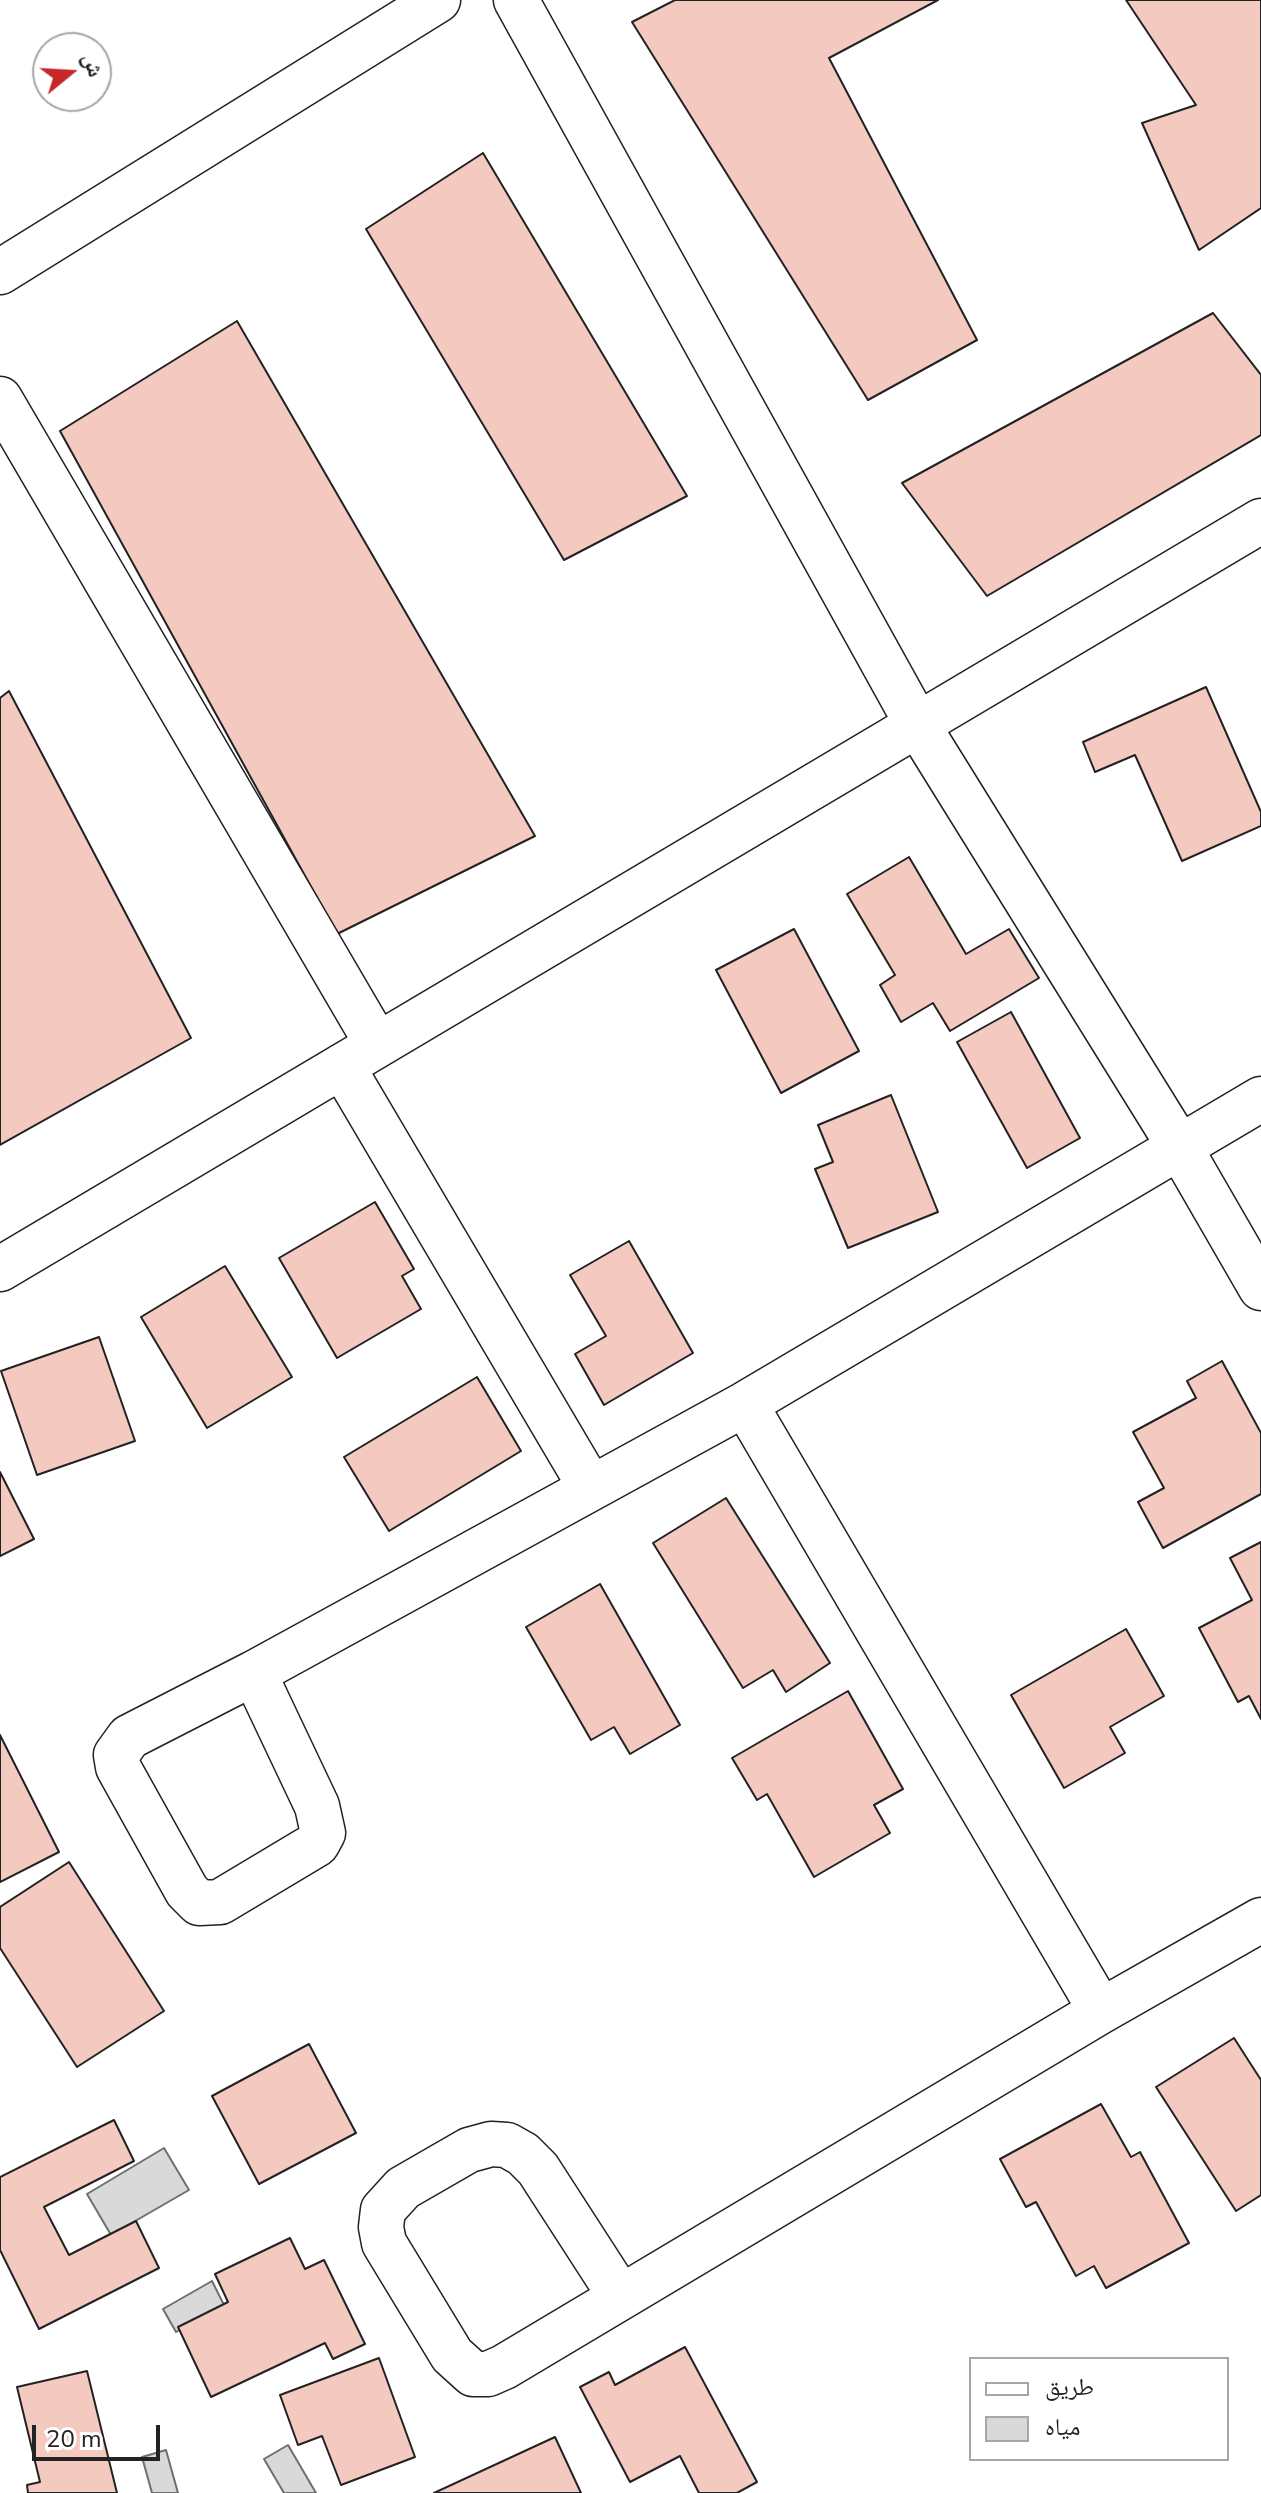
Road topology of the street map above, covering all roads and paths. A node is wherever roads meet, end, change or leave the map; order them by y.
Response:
1 (438, 0) edge
2 (516, 0) edge
3 (0, 272) edge
4 (0, 399) edge
5 (1261, 521) edge
6 (917, 724) junction
7 (359, 1055) junction
8 (1261, 1099) edge
9 (1179, 1146) junction
10 (0, 1269) edge
11 (1261, 1288) edge
12 (745, 1404) junction
13 (591, 1488) junction
14 (254, 1673) junction
15 (1261, 1920) edge
16 (1101, 2011) junction
17 (620, 2296) junction

1 - 3 street
2 - 6 street
4 - 7 street
5 - 6 street
6 - 7 street
6 - 9 street
7 - 10 street
7 - 13 street
8 - 9 street
9 - 11 street
9 - 12 street
12 - 13 street
12 - 16 street
13 - 14 street
14 - 14 street
15 - 16 street
16 - 17 street
17 - 17 street

